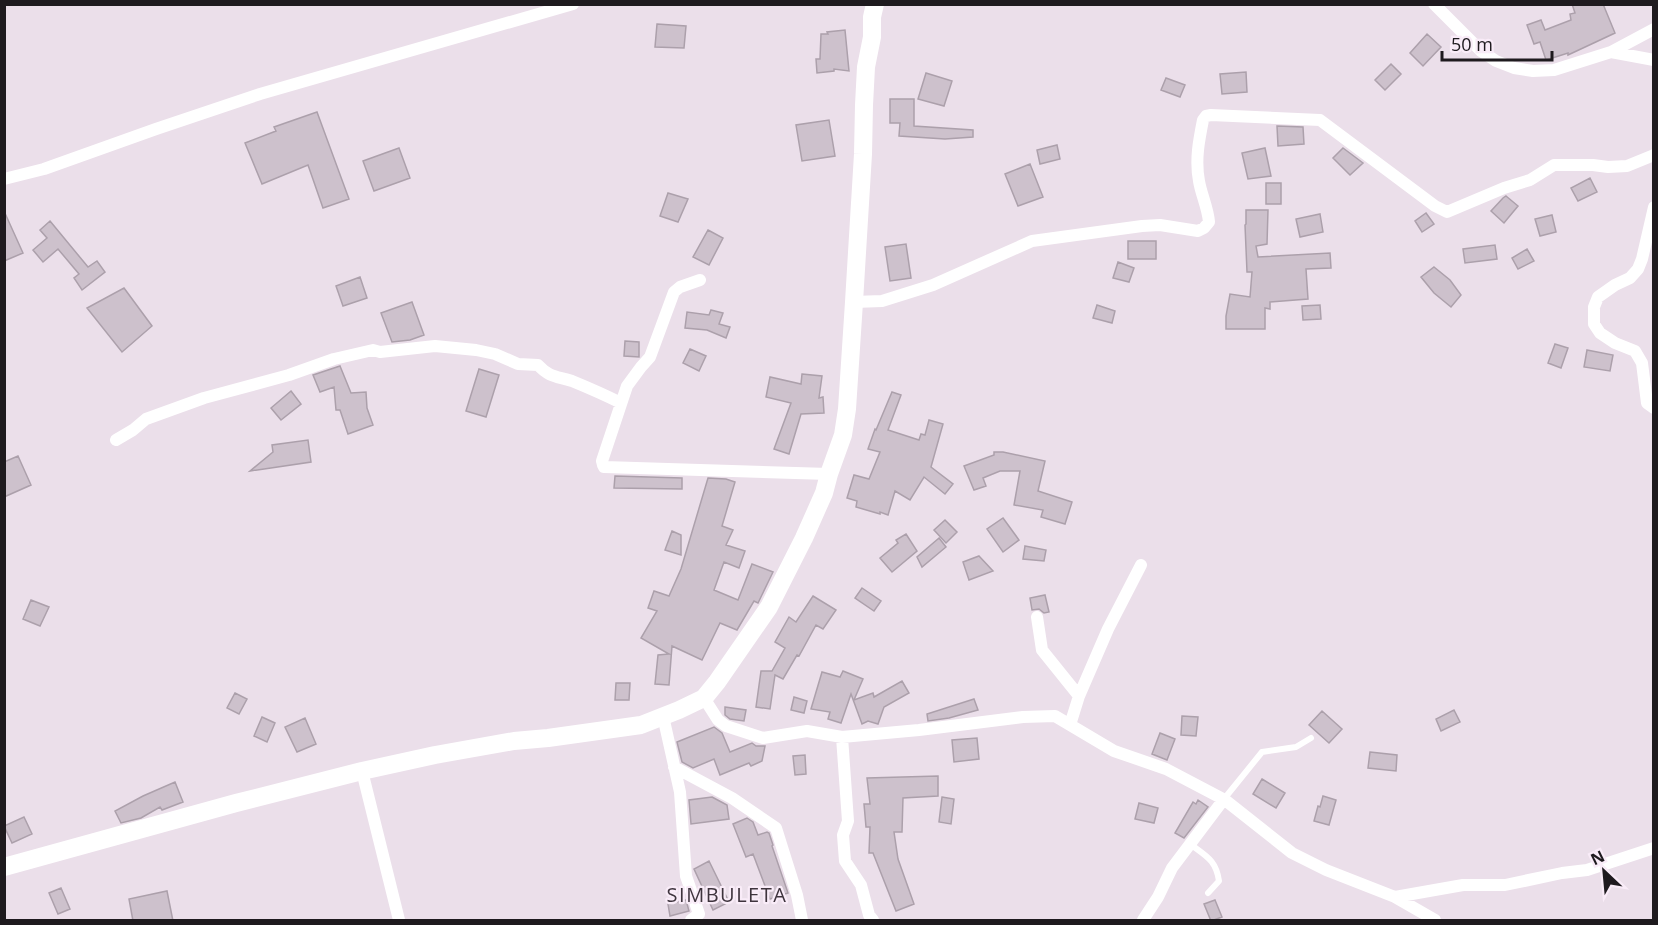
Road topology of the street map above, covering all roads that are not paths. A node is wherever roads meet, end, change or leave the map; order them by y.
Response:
1 (573, 4) edge
2 (876, 4) edge
3 (1434, 4) edge
4 (1653, 29) edge
5 (1611, 52) junction
6 (1653, 60) edge
7 (1653, 155) edge
8 (4, 179) edge
9 (1653, 207) edge
10 (700, 280) dead end
11 (854, 302) junction
12 (621, 403) junction
13 (1653, 408) edge
14 (116, 440) dead end
15 (829, 474) junction
16 (1142, 566) dead end
17 (1037, 617) dead end
18 (1079, 696) junction
19 (704, 698) junction
20 (663, 716) junction
21 (1070, 725) junction
22 (842, 737) junction
23 (1311, 738) dead end
24 (674, 767) junction
25 (362, 771) junction
26 (1224, 799) junction
27 (1190, 844) junction
28 (1653, 848) edge
29 (4, 867) edge
30 (1208, 893) dead end
31 (1395, 897) junction
32 (1143, 920) edge
33 (399, 921) edge
34 (692, 921) edge
35 (802, 921) edge
36 (873, 921) edge
37 (1151, 921) edge
38 (1435, 921) edge

1 - 8 street
2 - 11 street
3 - 5 street
4 - 5 street
5 - 6 street
7 - 11 street
9 - 13 street
10 - 12 street
11 - 15 street
12 - 14 street
12 - 15 street
15 - 19 street
16 - 18 street
17 - 18 street
18 - 21 street
19 - 20 street
19 - 22 street
20 - 24 street
20 - 25 street
21 - 22 street
21 - 26 street
22 - 36 street
23 - 26 lane
24 - 34 street
24 - 35 street
25 - 29 street
25 - 33 street
26 - 27 street
26 - 31 street
27 - 30 lane
27 - 32 street
28 - 31 street
31 - 38 street
32 - 37 street

